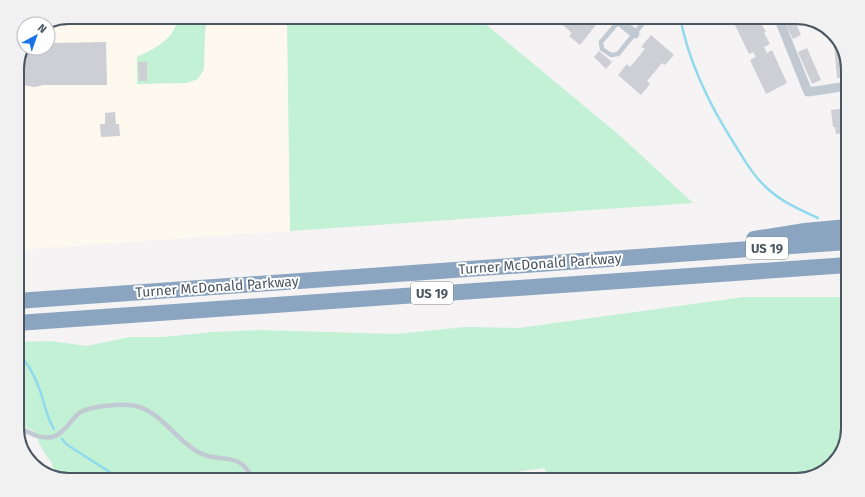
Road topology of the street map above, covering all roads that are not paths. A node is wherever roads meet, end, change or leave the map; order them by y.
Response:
1 (613, 24) edge
2 (622, 24) edge
3 (643, 24) edge
4 (781, 24) edge
5 (635, 34) junction
6 (841, 87) edge
7 (841, 228) edge
8 (841, 242) edge
9 (686, 253) junction
10 (841, 265) edge
11 (24, 300) edge
12 (44, 322) junction
13 (24, 323) edge
14 (24, 325) edge
15 (24, 430) edge
16 (250, 473) edge

1 - 5 lane
2 - 5 street
3 - 5 lane
4 - 6 street
7 - 9 highway
8 - 9 highway, Turner McDonald Parkway / US 19
9 - 11 highway, Turner McDonald Parkway / US 19
10 - 12 highway, Turner McDonald Parkway / US 19
12 - 13 highway, Turner McDonald Parkway / US 19
12 - 14 highway
15 - 16 lane

